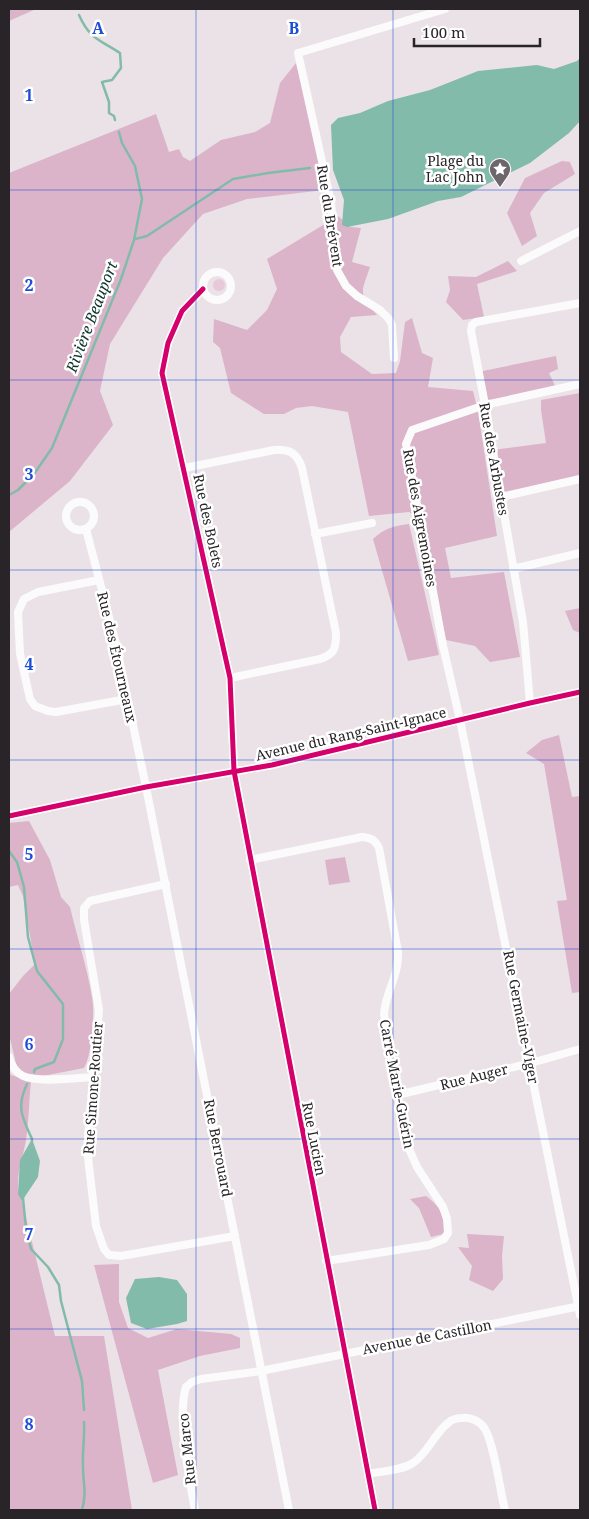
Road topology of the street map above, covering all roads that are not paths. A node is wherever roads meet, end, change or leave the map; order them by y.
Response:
1 (445, 9) edge
2 (580, 231) edge
3 (521, 261) dead end
4 (203, 289) dead end
5 (580, 303) edge
6 (394, 358) dead end
7 (580, 384) edge
8 (485, 405) junction
9 (184, 468) junction
10 (580, 479) edge
11 (500, 497) junction
12 (372, 523) dead end
13 (86, 529) dead end
14 (315, 534) junction
15 (580, 553) edge
16 (514, 569) junction
17 (99, 580) junction
18 (230, 678) junction
19 (580, 692) edge
20 (127, 699) junction
21 (530, 703) junction
22 (460, 720) junction
23 (234, 771) junction
24 (146, 787) junction
25 (9, 816) edge
26 (250, 860) junction
27 (166, 884) junction
28 (580, 1049) edge
29 (9, 1058) edge
30 (531, 1063) junction
31 (94, 1077) junction
32 (397, 1095) junction
33 (235, 1236) junction
34 (326, 1261) junction
35 (580, 1309) edge
36 (345, 1354) junction
37 (261, 1371) junction
38 (186, 1387) joint
39 (368, 1474) junction
40 (195, 1510) edge
41 (289, 1510) edge
42 (375, 1510) edge
43 (504, 1510) edge

1 - 6 street, Rue du Brévent
2 - 3 street
4 - 9 street, Rue des Bolets
5 - 8 street, Rue des Arbustes
7 - 8 street, Rue des Aigremoines
8 - 11 street, Rue des Arbustes
8 - 22 street, Rue des Aigremoines
9 - 14 street
9 - 18 street, Rue des Bolets
10 - 11 street
11 - 16 street, Rue des Arbustes
12 - 14 street
13 - 17 street, Rue des Étourneaux
14 - 18 street
15 - 16 street
16 - 21 street, Rue des Arbustes
17 - 20 street, Rue des Étourneaux
17 - 20 street
18 - 23 street, Rue des Bolets
19 - 21 street, Avenue du Rang-Saint-Ignace
20 - 24 street, Rue des Étourneaux
21 - 22 street, Avenue du Rang-Saint-Ignace
22 - 23 street, Avenue du Rang-Saint-Ignace
22 - 30 street, Rue Germaine-Viger
23 - 24 street, Avenue du Rang-Saint-Ignace
23 - 26 street, Rue Lucien
24 - 25 street, Avenue du Rang-Saint-Ignace
24 - 27 street, Rue Berrouard
26 - 32 street, Carré Marie-Guérin
26 - 34 street, Rue Lucien
27 - 31 street, Rue Simone-Routier
27 - 33 street, Rue Berrouard
28 - 30 street, Rue Auger
29 - 31 street
30 - 32 street, Rue Auger
30 - 35 street, Rue Germaine-Viger
31 - 33 street, Rue Simone-Routier
32 - 34 street, Carré Marie-Guérin
33 - 37 street, Rue Berrouard
34 - 36 street, Rue Lucien
35 - 36 street, Avenue de Castillon
36 - 37 street, Avenue de Castillon
36 - 39 street, Rue Lucien
37 - 38 street, Avenue de Castillon
37 - 41 street, Rue Berrouard
38 - 40 street, Rue Marco
39 - 42 street, Rue Lucien
39 - 43 street

